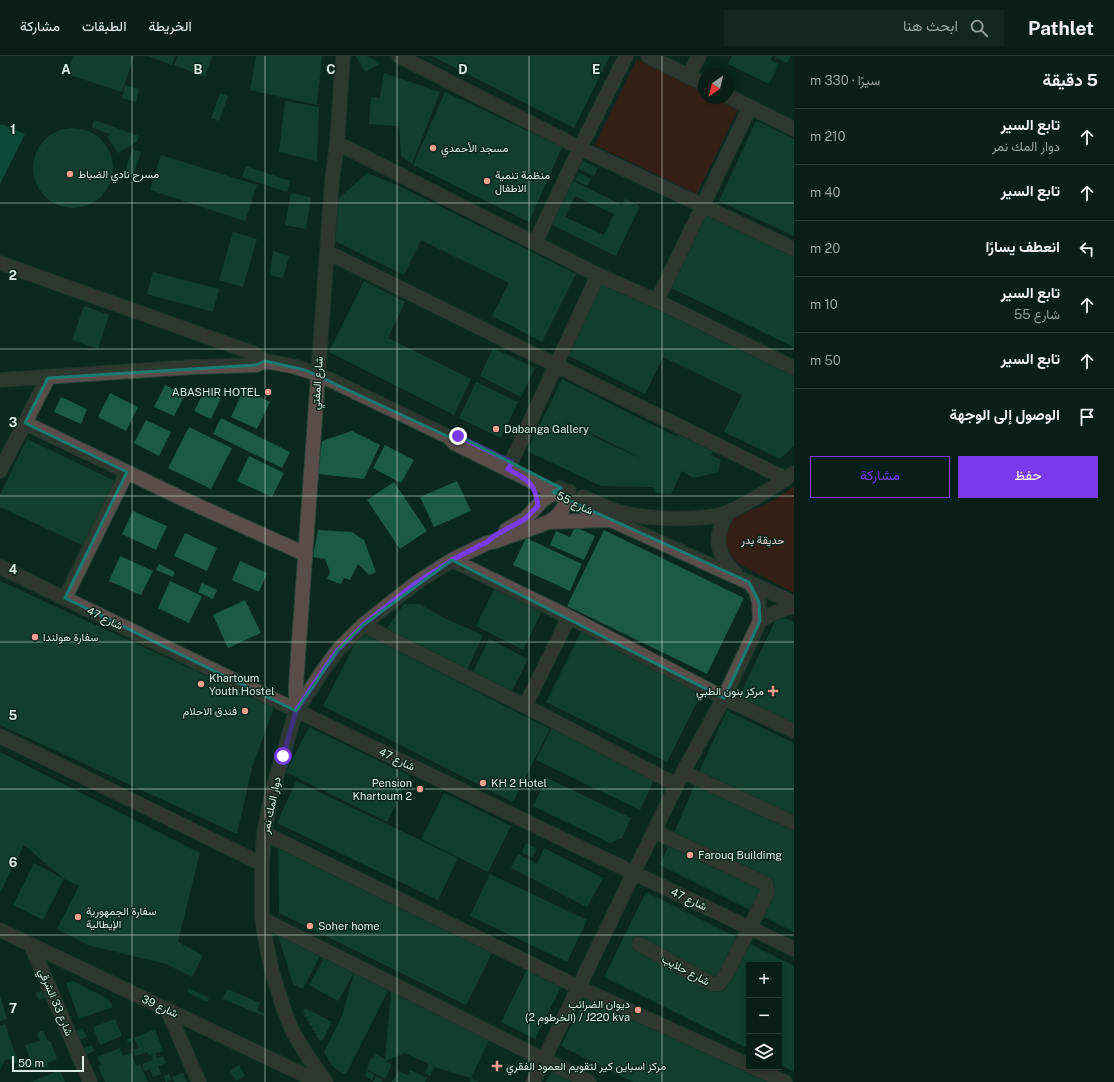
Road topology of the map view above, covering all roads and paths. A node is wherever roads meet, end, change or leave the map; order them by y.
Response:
1 (343, 56) edge
2 (399, 56) edge
3 (626, 56) edge
4 (648, 56) edge
5 (699, 56) edge
6 (689, 76) junction
7 (698, 81) edge
8 (734, 99) edge
9 (750, 107) junction
10 (794, 129) edge
11 (337, 143) junction
12 (580, 148) junction
13 (702, 206) junction
14 (535, 243) junction
15 (794, 249) edge
16 (327, 252) junction
17 (0, 263) edge
18 (598, 275) junction
19 (657, 301) junction
20 (257, 360) junction
21 (556, 366) junction
22 (794, 368) edge
23 (318, 374) junction
24 (48, 378) junction
25 (0, 380) edge
26 (25, 422) junction
27 (510, 465) junction
28 (0, 471) edge
29 (127, 472) junction
30 (790, 476) edge
31 (526, 478) junction
32 (563, 493) junction
33 (538, 506) junction
34 (728, 512) junction
35 (611, 520) junction
36 (549, 522) junction
37 (487, 542) junction
38 (305, 554) junction
39 (452, 560) junction
40 (0, 567) edge
41 (744, 579) junction
42 (65, 598) junction
43 (794, 603) edge
44 (794, 607) edge
45 (569, 617) junction
46 (760, 621) junction
47 (363, 625) junction
48 (724, 698) junction
49 (526, 706) junction
50 (296, 711) junction
51 (794, 731) edge
52 (0, 736) edge
53 (683, 772) junction
54 (677, 785) junction
55 (794, 823) edge
56 (654, 831) junction
57 (264, 833) junction
58 (262, 864) junction
59 (634, 873) junction
60 (262, 919) junction
61 (749, 928) junction
62 (0, 930) edge
63 (639, 944) dead end
64 (31, 945) junction
65 (794, 950) edge
66 (578, 987) junction
67 (167, 1009) junction
68 (544, 1059) junction
69 (746, 1064) edge
70 (759, 1070) edge
71 (90, 1082) edge
72 (199, 1082) edge
73 (319, 1082) edge
74 (326, 1082) edge
75 (533, 1082) edge
76 (589, 1082) edge
77 (785, 1082) edge

1 - 11 street, شارع المفتي
2 - 12 street
3 - 12 street
4 - 6 street
5 - 6 street
6 - 7 street
8 - 9 street
9 - 10 street
9 - 13 street
11 - 14 street
11 - 16 street, شارع المفتي
12 - 13 street
12 - 14 street
13 - 15 street
13 - 19 street
14 - 18 street
16 - 21 street
16 - 23 street, شارع المفتي
17 - 20 street
18 - 19 street
18 - 21 street
19 - 22 street
20 - 23 street, شارع 55
20 - 24 street
21 - 27 street
21 - 30 street
23 - 27 street, شارع 55
23 - 38 street, شارع المفتي
24 - 25 street
24 - 26 street
26 - 28 street
26 - 29 street
27 - 31 street, شارع 55
27 - 32 street
29 - 38 street
29 - 42 street
30 - 34 street
31 - 32 street, شارع 55
31 - 33 street
32 - 33 street
32 - 34 street
32 - 35 street, شارع 55
32 - 36 street, دوار المك نمر
33 - 37 street
34 - 41 street
35 - 36 street
35 - 41 street, شارع 55
36 - 37 street, دوار المك نمر
37 - 39 street, دوار المك نمر
38 - 50 street, شارع المفتي
39 - 45 street
39 - 47 street, دوار المك نمر
40 - 42 street, شارع 47
41 - 43 street, شارع 55
41 - 46 street
42 - 50 street, شارع 47
44 - 46 street
45 - 48 street
45 - 49 street
46 - 48 street
47 - 49 street
47 - 50 street, دوار المك نمر
48 - 51 street
48 - 53 street
49 - 54 street
50 - 57 street, دوار المك نمر
50 - 59 street, شارع 47
52 - 58 street
53 - 54 street
53 - 55 street
54 - 56 street
56 - 59 street
56 - 61 street
57 - 58 street, دوار المك نمر
57 - 66 street
58 - 60 street, دوار المك نمر
59 - 61 street, شارع 47
59 - 66 street
60 - 68 street
60 - 74 street, دوار المك نمر
61 - 63 street, شارع حلايب
61 - 65 street, شارع 47
62 - 64 street, شارع 39
64 - 67 street, شارع 39
64 - 71 street, شارع 33 الشرقي
66 - 68 street
66 - 69 street
67 - 72 street
67 - 73 street, شارع 39
68 - 75 street
68 - 76 street
70 - 77 street

